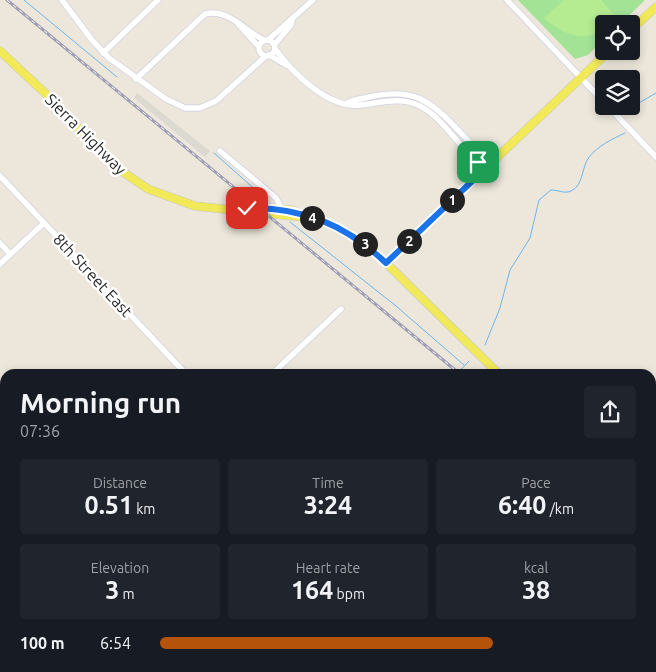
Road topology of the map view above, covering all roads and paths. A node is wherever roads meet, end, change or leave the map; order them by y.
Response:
1 (62, 0) edge
2 (158, 0) edge
3 (314, 0) edge
4 (507, 0) edge
5 (656, 6) edge
6 (292, 20) junction
7 (640, 21) edge
8 (240, 25) junction
9 (266, 40) junction
10 (259, 47) junction
11 (274, 47) junction
12 (0, 51) edge
13 (103, 53) junction
14 (268, 55) junction
15 (600, 60) edge
16 (292, 69) junction
17 (581, 78) junction
18 (136, 79) junction
19 (595, 93) edge
20 (616, 115) edge
21 (220, 151) dead end
22 (656, 157) edge
23 (487, 167) junction
24 (0, 176) edge
25 (282, 208) junction
26 (241, 210) junction
27 (312, 218) junction
28 (44, 223) junction
29 (0, 244) edge
30 (10, 254) junction
31 (386, 263) junction
32 (0, 264) edge
33 (341, 309) dead end
34 (181, 369) edge
35 (277, 369) edge
36 (494, 369) edge

1 - 13 street
2 - 13 street
3 - 6 street
4 - 17 street
5 - 7 main road
6 - 9 street
6 - 11 street
8 - 9 street
8 - 10 street
8 - 18 street
9 - 10 street
9 - 11 street
10 - 14 street
11 - 14 street
11 - 16 street
12 - 26 main road, Sierra Highway
13 - 18 street
14 - 16 street
14 - 18 street
15 - 17 main road
16 - 23 street
17 - 19 street
17 - 23 main road
20 - 22 street
21 - 25 street
23 - 31 main road
24 - 28 street, 8th Street East
25 - 26 main road, Sierra Highway
25 - 27 main road, Sierra Highway
26 - 27 main road, Sierra Highway
27 - 31 main road, Sierra Highway
28 - 30 street
28 - 34 street, 8th Street East
29 - 30 street
30 - 32 street
31 - 36 main road, Sierra Highway
33 - 35 street

